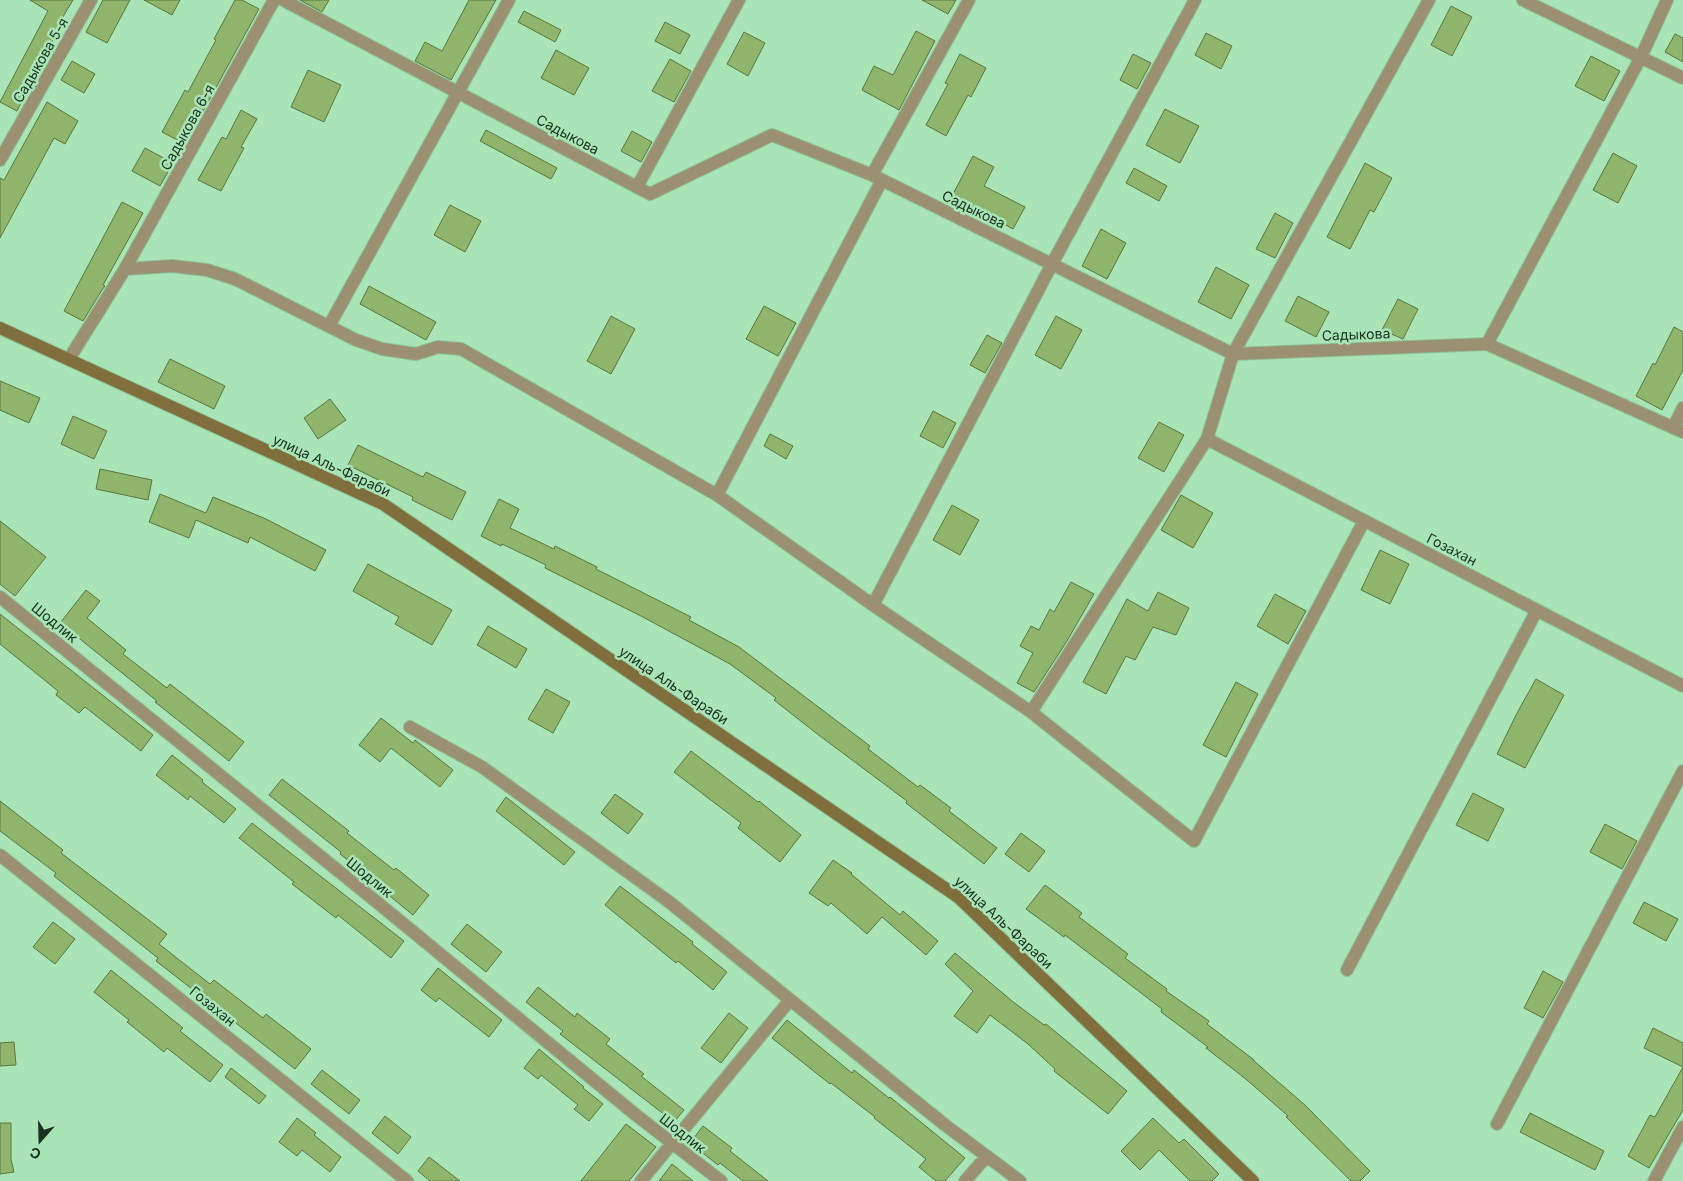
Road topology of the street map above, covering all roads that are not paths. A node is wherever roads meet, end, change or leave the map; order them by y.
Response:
1 (91, 0) edge
2 (274, 0) edge
3 (283, 0) edge
4 (508, 0) edge
5 (740, 0) edge
6 (970, 0) edge
7 (1195, 0) edge
8 (1429, 0) edge
9 (1523, 0) edge
10 (1666, 0) edge
11 (1641, 57) junction
12 (1683, 78) edge
13 (457, 92) junction
14 (0, 160) edge
15 (877, 177) junction
16 (637, 187) junction
17 (1052, 264) junction
18 (125, 269) junction
19 (329, 326) junction
20 (0, 328) edge
21 (1487, 344) junction
22 (1233, 354) junction
23 (69, 359) junction
24 (1683, 408) edge
25 (1678, 430) edge
26 (1207, 439) junction
27 (717, 495) junction
28 (1364, 521) junction
29 (0, 597) edge
30 (873, 605) junction
31 (1537, 610) junction
32 (1683, 686) edge
33 (1031, 712) junction
34 (410, 727) dead end
35 (1683, 771) edge
36 (0, 855) edge
37 (1347, 970) dead end
38 (790, 1000) junction
39 (1496, 1124) dead end
40 (1683, 1127) edge
41 (672, 1143) junction
42 (987, 1156) junction
43 (407, 1181) edge
44 (641, 1181) edge
45 (721, 1181) edge
46 (966, 1181) edge
47 (1020, 1181) edge
48 (1253, 1181) edge
49 (1654, 1181) edge

1 - 14 street, Садыкова 5-я
2 - 18 street, Садыкова 6-я
3 - 13 street, Садыкова
4 - 13 street
5 - 16 street
6 - 15 street
7 - 17 street
8 - 22 street
9 - 11 street
10 - 11 street
11 - 12 street
11 - 21 street
13 - 16 street, Садыкова
13 - 19 street
15 - 16 street, Садыкова
15 - 17 street, Садыкова
15 - 27 street
17 - 22 street, Садыкова
17 - 30 street
18 - 19 street
18 - 23 street, Садыкова 6-я
19 - 27 street
20 - 23 main road, улица Аль-Фараби
21 - 22 street, Садыкова
21 - 25 street, Садыкова
22 - 26 street
23 - 48 main road, улица Аль-Фараби
24 - 25 street
26 - 28 street, Гозахан
26 - 33 street
27 - 30 street
28 - 31 street, Гозахан
28 - 33 street
29 - 41 street, Шодлик
30 - 33 street
31 - 32 street, Гозахан
31 - 37 street
34 - 38 street
35 - 39 street
36 - 43 street, Гозахан
38 - 41 street
38 - 42 street
40 - 49 street
41 - 44 street
41 - 45 street, Шодлик
42 - 46 street
42 - 47 street

